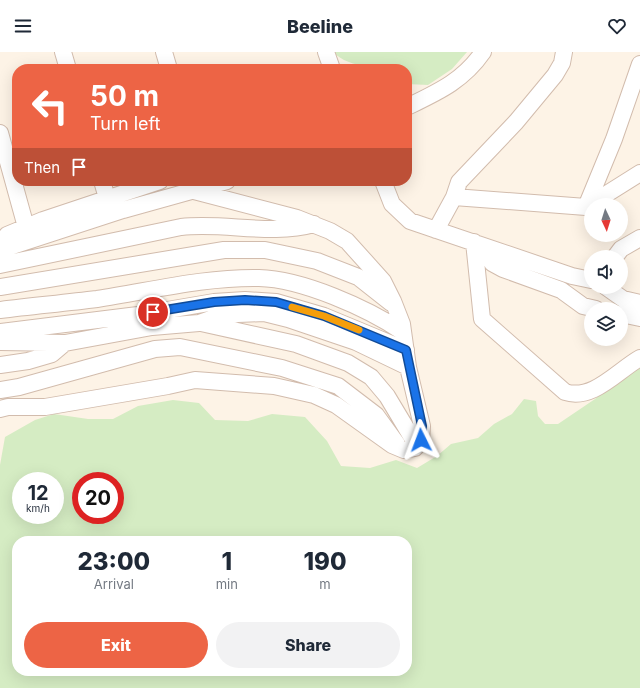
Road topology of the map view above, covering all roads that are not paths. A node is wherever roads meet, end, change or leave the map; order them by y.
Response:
1 (63, 52) edge
2 (164, 52) edge
3 (326, 52) edge
4 (483, 52) edge
5 (564, 52) edge
6 (67, 64) edge
7 (168, 64) edge
8 (330, 64) edge
9 (640, 64) edge
10 (412, 105) edge
11 (0, 133) edge
12 (640, 173) edge
13 (12, 176) edge
14 (15, 186) edge
15 (103, 186) edge
16 (144, 186) edge
17 (209, 186) edge
18 (385, 186) edge
19 (194, 190) junction
20 (107, 198) junction
21 (454, 198) junction
22 (590, 198) edge
23 (600, 198) edge
24 (584, 207) edge
25 (314, 224) junction
26 (26, 227) junction
27 (436, 230) junction
28 (640, 238) edge
29 (0, 245) edge
30 (480, 245) junction
31 (0, 250) edge
32 (620, 250) edge
33 (0, 265) edge
34 (584, 279) edge
35 (0, 287) edge
36 (616, 294) edge
37 (640, 303) edge
38 (584, 306) edge
39 (396, 307) junction
40 (0, 310) edge
41 (628, 315) edge
42 (640, 318) edge
43 (199, 323) junction
44 (0, 332) edge
45 (403, 332) junction
46 (0, 342) edge
47 (65, 343) junction
48 (406, 350) junction
49 (640, 358) edge
50 (0, 365) edge
51 (408, 367) junction
52 (0, 390) edge
53 (0, 409) edge
54 (417, 446) junction
55 (399, 448) junction

1 - 6 lane
2 - 7 lane
3 - 8 lane
4 - 10 lane
5 - 21 lane
9 - 22 lane
11 - 13 lane
12 - 23 lane
14 - 26 lane
15 - 20 lane
16 - 20 lane
17 - 19 lane
18 - 27 lane
19 - 25 lane
19 - 31 lane
20 - 26 lane
21 - 24 lane
21 - 27 lane
25 - 33 lane
25 - 39 lane
26 - 29 lane
27 - 30 lane
28 - 32 lane
30 - 34 lane
30 - 38 lane
30 - 49 lane
35 - 39 lane
36 - 37 lane
39 - 45 lane
40 - 45 lane
41 - 42 lane
43 - 47 lane
43 - 51 lane
43 - 54 lane
44 - 48 lane
45 - 48 lane
46 - 47 lane
47 - 50 lane
48 - 51 lane
51 - 54 lane
52 - 55 lane
53 - 55 lane
54 - 55 lane

